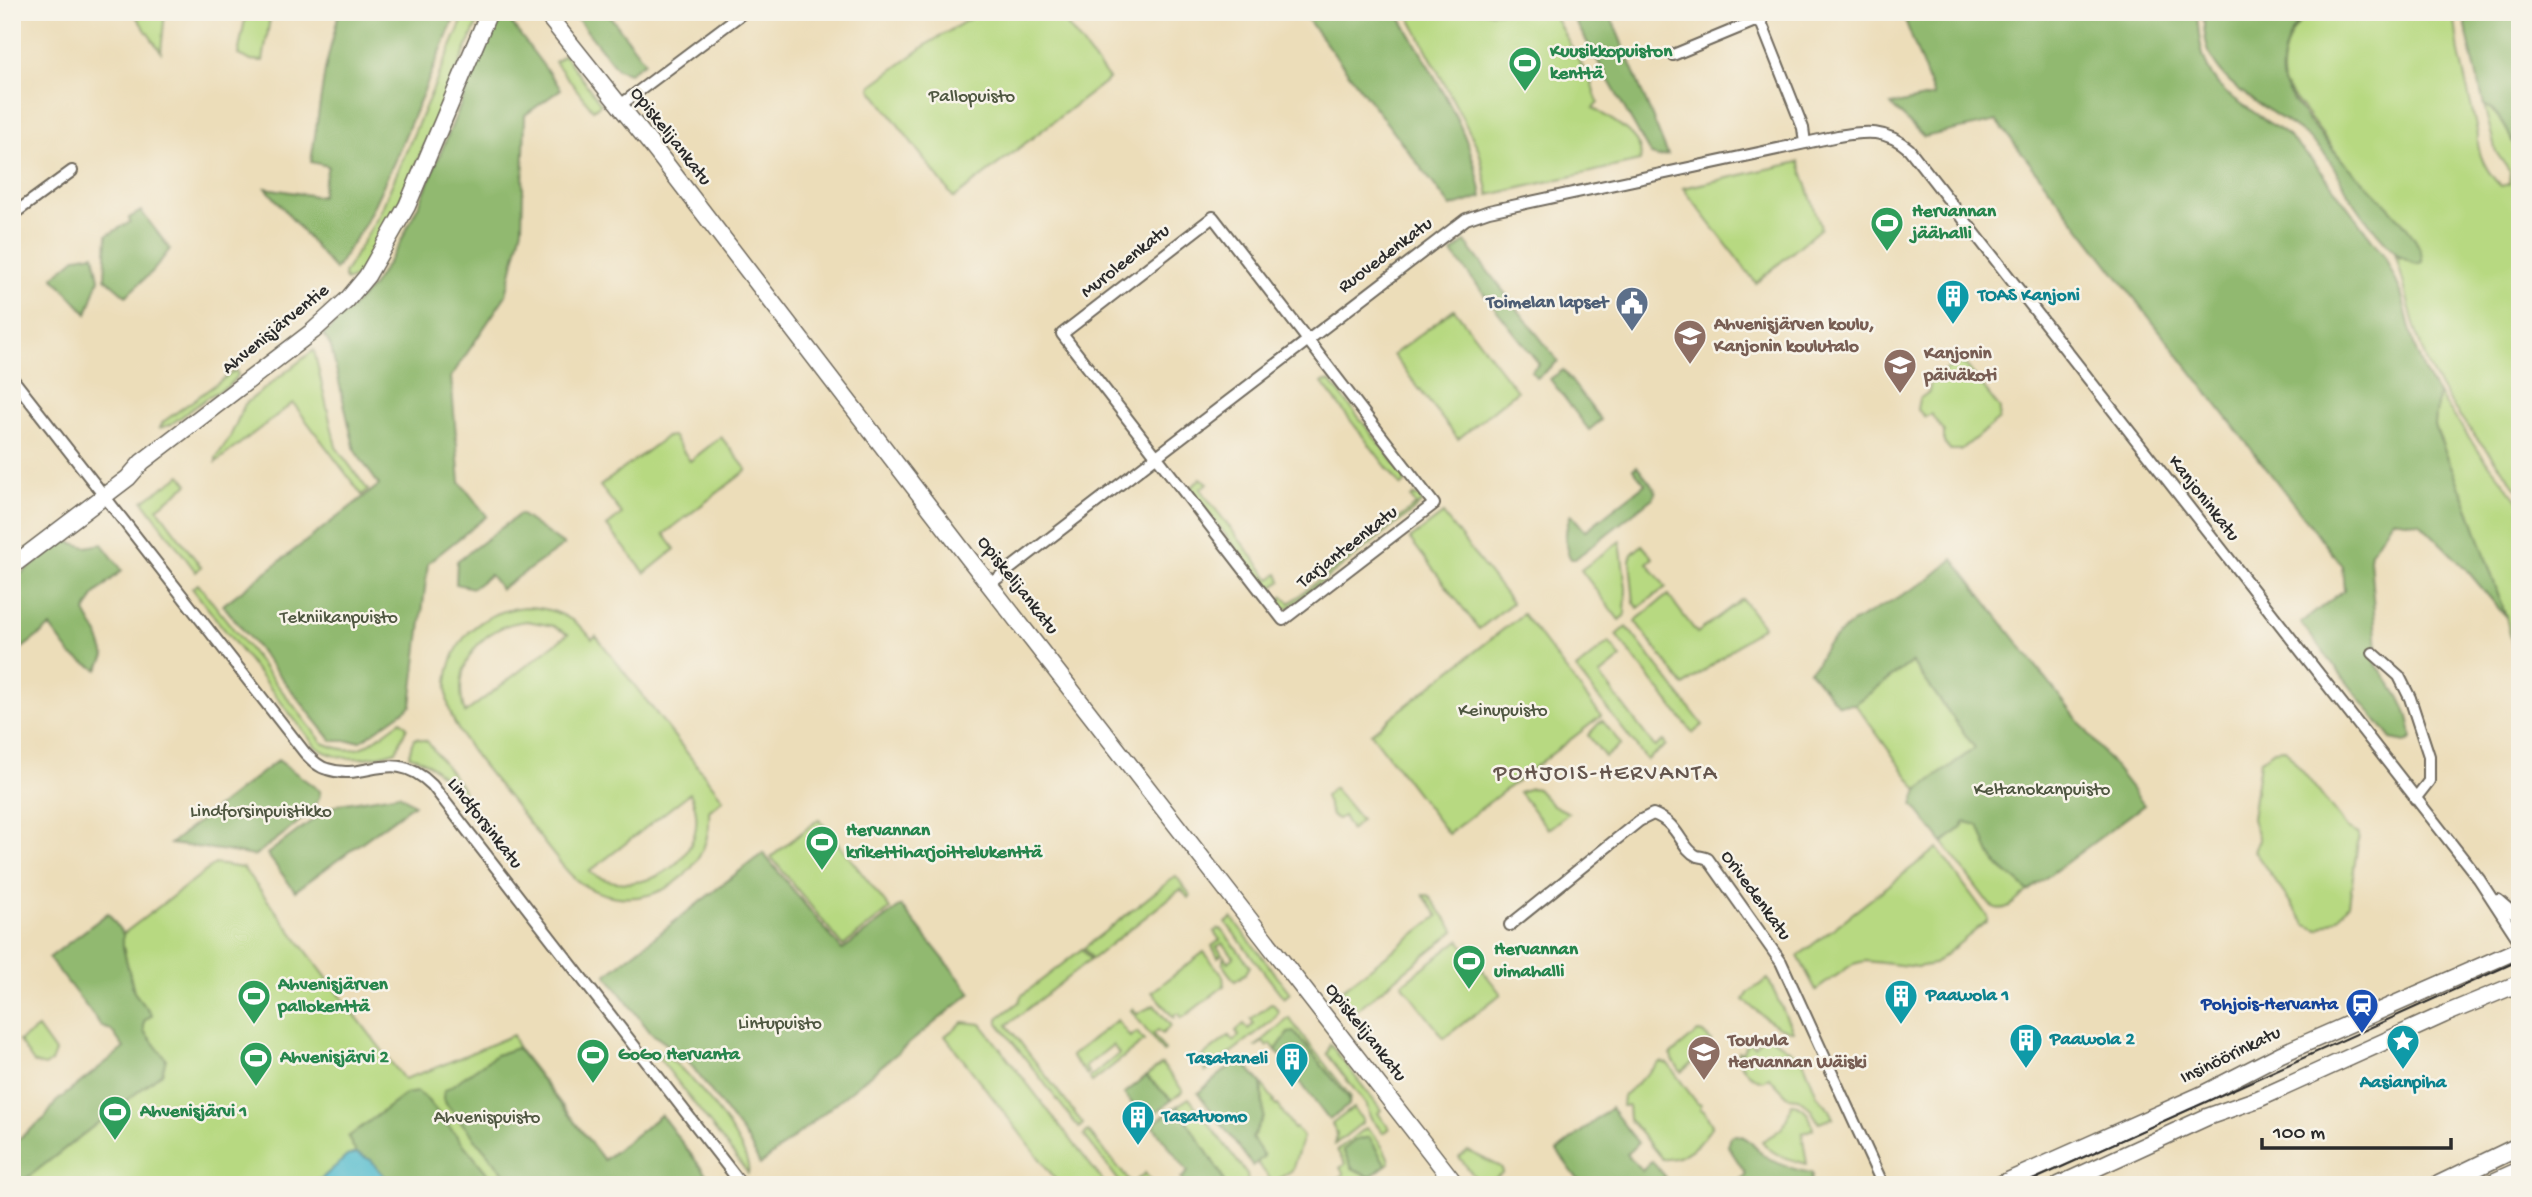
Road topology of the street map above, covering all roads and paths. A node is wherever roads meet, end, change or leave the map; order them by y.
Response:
1 (489, 12) edge
2 (545, 12) edge
3 (744, 12) edge
4 (1759, 16) edge
5 (1673, 55) dead end
6 (619, 106) junction
7 (1884, 133) joint
8 (1805, 143) junction
9 (72, 171) dead end
10 (12, 215) edge
11 (1307, 340) junction
12 (12, 378) edge
13 (1157, 457) junction
14 (104, 496) junction
15 (12, 566) edge
16 (990, 584) junction
17 (2373, 653) dead end
18 (2415, 799) junction
19 (2490, 893) junction
20 (2520, 919) edge
21 (1510, 925) dead end
22 (2520, 942) edge
23 (2520, 949) edge
24 (2520, 983) edge
25 (2520, 1146) edge
26 (2520, 1171) edge
27 (742, 1185) edge
28 (1456, 1185) edge
29 (1883, 1185) edge
30 (1998, 1185) edge
31 (2059, 1185) edge
32 (2439, 1185) edge
33 (2489, 1185) edge

1 - 14 main road, Ahvenisjärventie
2 - 6 main road, Opiskelijankatu
3 - 6 street
4 - 5 street
4 - 8 street
6 - 16 main road, Opiskelijankatu
7 - 8 street, Ruovedenkatu
7 - 18 street, Kanjoninkatu
8 - 11 street, Ruovedenkatu
9 - 10 street
11 - 13 street, Ruovedenkatu
11 - 13 street, Muroleenkatu
11 - 13 street, Tarjanteenkatu
12 - 14 street, Lindforsinkatu
13 - 16 street, Ruovedenkatu
14 - 15 main road, Ahvenisjärventie
14 - 27 street, Lindforsinkatu
16 - 28 main road, Opiskelijankatu
17 - 18 street
18 - 19 street, Kanjoninkatu
19 - 20 street, Kanjoninkatu
19 - 22 street, Kanjoninkatu
21 - 29 street, Orivedenkatu
23 - 30 main road, Insinöörinkatu
24 - 31 main road
25 - 32 main road
26 - 33 main road

